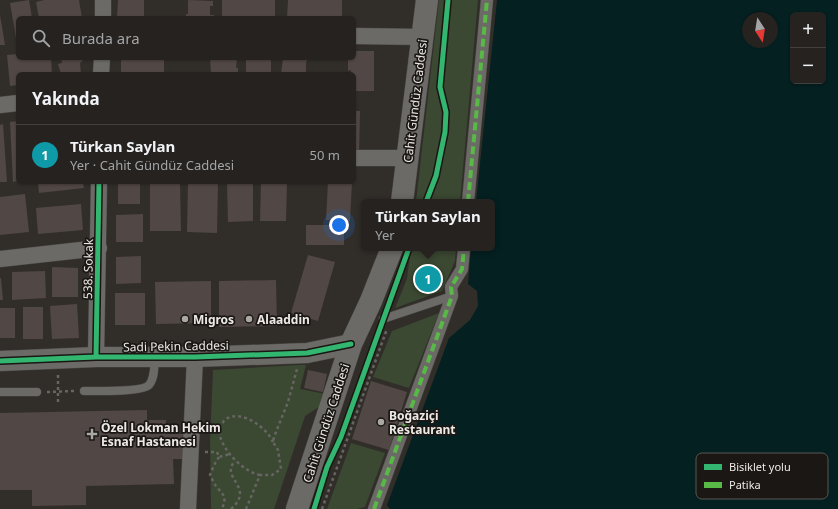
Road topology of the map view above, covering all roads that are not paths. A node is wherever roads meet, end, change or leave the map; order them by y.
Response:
1 (103, 0) edge
2 (427, 0) edge
3 (487, 0) edge
4 (103, 16) edge
5 (356, 36) edge
6 (423, 37) junction
7 (102, 60) edge
8 (101, 72) edge
9 (16, 103) edge
10 (0, 105) edge
11 (356, 158) edge
12 (408, 158) junction
13 (99, 184) edge
14 (402, 199) edge
15 (468, 199) edge
16 (98, 248) junction
17 (391, 251) edge
18 (464, 251) edge
19 (0, 259) edge
20 (452, 296) junction
21 (383, 319) dead end
22 (352, 344) junction
23 (96, 357) junction
24 (156, 357) junction
25 (195, 357) junction
26 (0, 361) edge
27 (84, 391) road end
28 (0, 392) edge
29 (37, 392) road end
30 (187, 509) edge
31 (297, 509) edge
32 (374, 509) edge

1 - 4 street
2 - 6 main road, Cahit Gündüz Caddesi
3 - 15 street
5 - 6 street
6 - 12 main road, Cahit Gündüz Caddesi
7 - 8 street
9 - 10 street
11 - 12 street
12 - 14 main road, Cahit Gündüz Caddesi
13 - 16 street, 538. Sokak
16 - 19 street
16 - 23 street, 538. Sokak
17 - 22 main road, Cahit Gündüz Caddesi
18 - 20 street
20 - 21 lane
20 - 32 street
22 - 25 street, Sadi Pekin Caddesi
22 - 31 main road, Cahit Gündüz Caddesi
23 - 24 street, Sadi Pekin Caddesi
23 - 26 street, Sadi Pekin Caddesi
24 - 25 street, Sadi Pekin Caddesi
24 - 27 lane
25 - 30 street
28 - 29 lane

